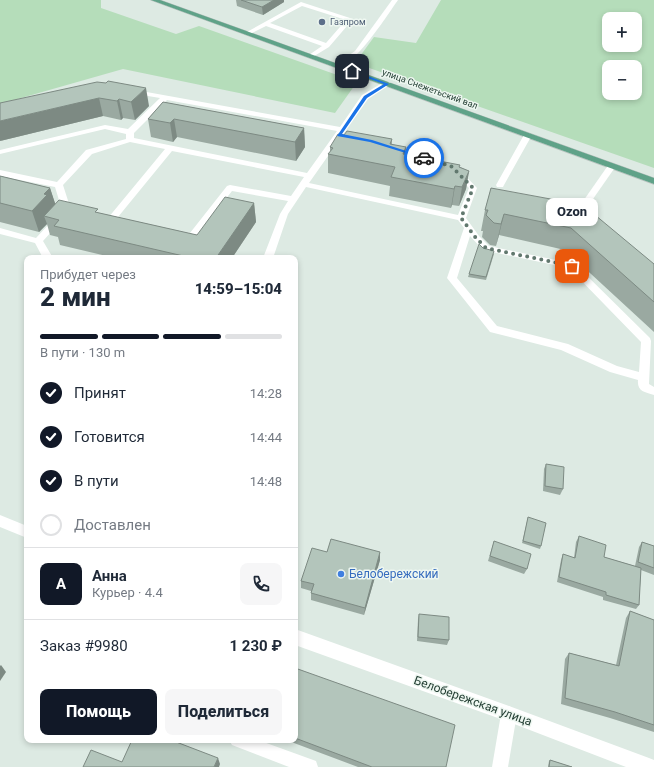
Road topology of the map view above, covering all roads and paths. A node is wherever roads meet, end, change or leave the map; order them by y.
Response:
1 (154, 0) edge
2 (395, 0) edge
3 (266, 24) junction
4 (248, 33) junction
5 (326, 46) junction
6 (311, 56) junction
7 (337, 66) junction
8 (387, 84) junction
9 (123, 89) edge
10 (165, 97) junction
11 (341, 132) junction
12 (528, 135) junction
13 (130, 136) junction
14 (350, 137) edge
15 (385, 146) edge
16 (170, 148) junction
17 (0, 152) edge
18 (612, 166) junction
19 (0, 173) edge
20 (308, 176) junction
21 (654, 181) edge
22 (303, 184) junction
23 (59, 185) junction
24 (500, 185) dead end
25 (293, 199) junction
26 (583, 207) edge
27 (461, 218) junction
28 (134, 223) edge
29 (468, 228) junction
30 (0, 231) edge
31 (170, 231) edge
32 (38, 241) junction
33 (46, 255) edge
34 (269, 255) edge
35 (643, 377) junction
36 (654, 391) edge
37 (0, 521) edge
38 (24, 531) edge
39 (298, 638) edge
40 (509, 714) junction
41 (245, 743) edge
42 (310, 767) edge
43 (500, 767) edge
44 (649, 767) edge

1 - 4 main road, улица Снежетьский вал
2 - 7 lane
3 - 4 lane
3 - 5 lane
3 - 5 lane
4 - 6 main road, улица Снежетьский вал
5 - 6 lane
6 - 7 main road, улица Снежетьский вал
7 - 8 main road, улица Снежетьский вал
8 - 11 lane
8 - 12 main road, улица Снежетьский вал
9 - 10 lane
10 - 11 lane
10 - 13 lane
11 - 14 lane
11 - 20 lane
12 - 18 main road, улица Снежетьский вал
12 - 24 lane
13 - 16 lane
13 - 17 lane
13 - 23 lane
15 - 27 lane
16 - 20 lane
16 - 28 lane
18 - 21 main road, улица Снежетьский вал
18 - 26 lane
19 - 23 lane
20 - 22 lane
22 - 25 lane
22 - 27 lane
23 - 32 lane
25 - 31 lane
25 - 34 lane
27 - 29 lane
29 - 35 lane
29 - 35 lane
30 - 32 lane
32 - 33 lane
35 - 36 lane
37 - 38 street
39 - 40 street, Белобережская улица
40 - 43 lane
40 - 44 street, Белобережская улица
41 - 42 lane

